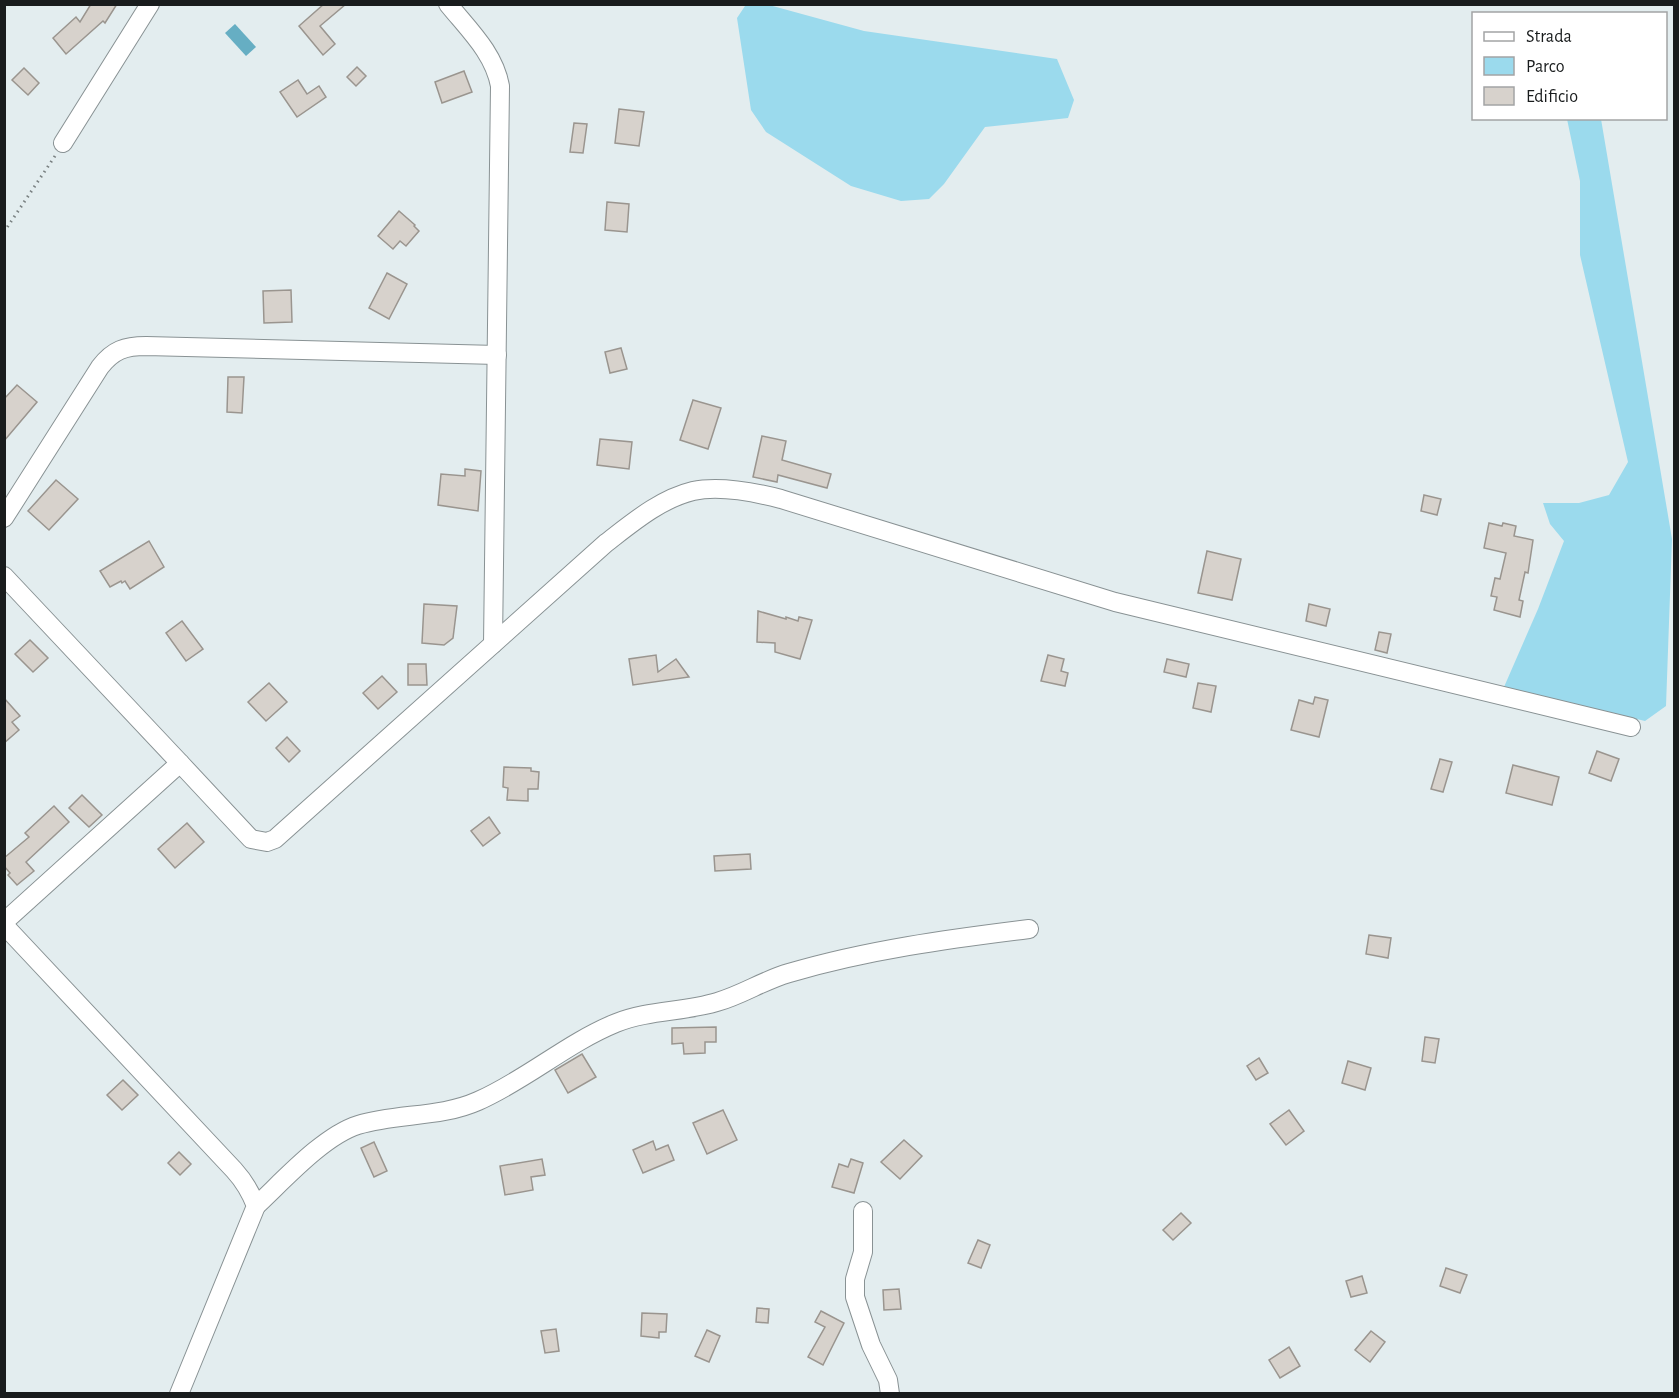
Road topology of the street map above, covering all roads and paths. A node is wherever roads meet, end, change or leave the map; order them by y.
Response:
1 (150, 4) edge
2 (448, 4) edge
3 (63, 143) joint
4 (4, 232) edge
5 (496, 355) junction
6 (4, 518) edge
7 (4, 576) edge
8 (492, 644) junction
9 (1631, 727) dead end
10 (180, 763) junction
11 (4, 924) edge
12 (1029, 929) dead end
13 (256, 1206) junction
14 (864, 1211) dead end
15 (179, 1394) edge
16 (890, 1394) edge

1 - 3 street
2 - 5 street
3 - 4 path
5 - 6 street
5 - 8 street
7 - 10 street
8 - 9 street
8 - 10 street
10 - 11 street
11 - 13 street
12 - 13 street
13 - 15 street
14 - 16 street

